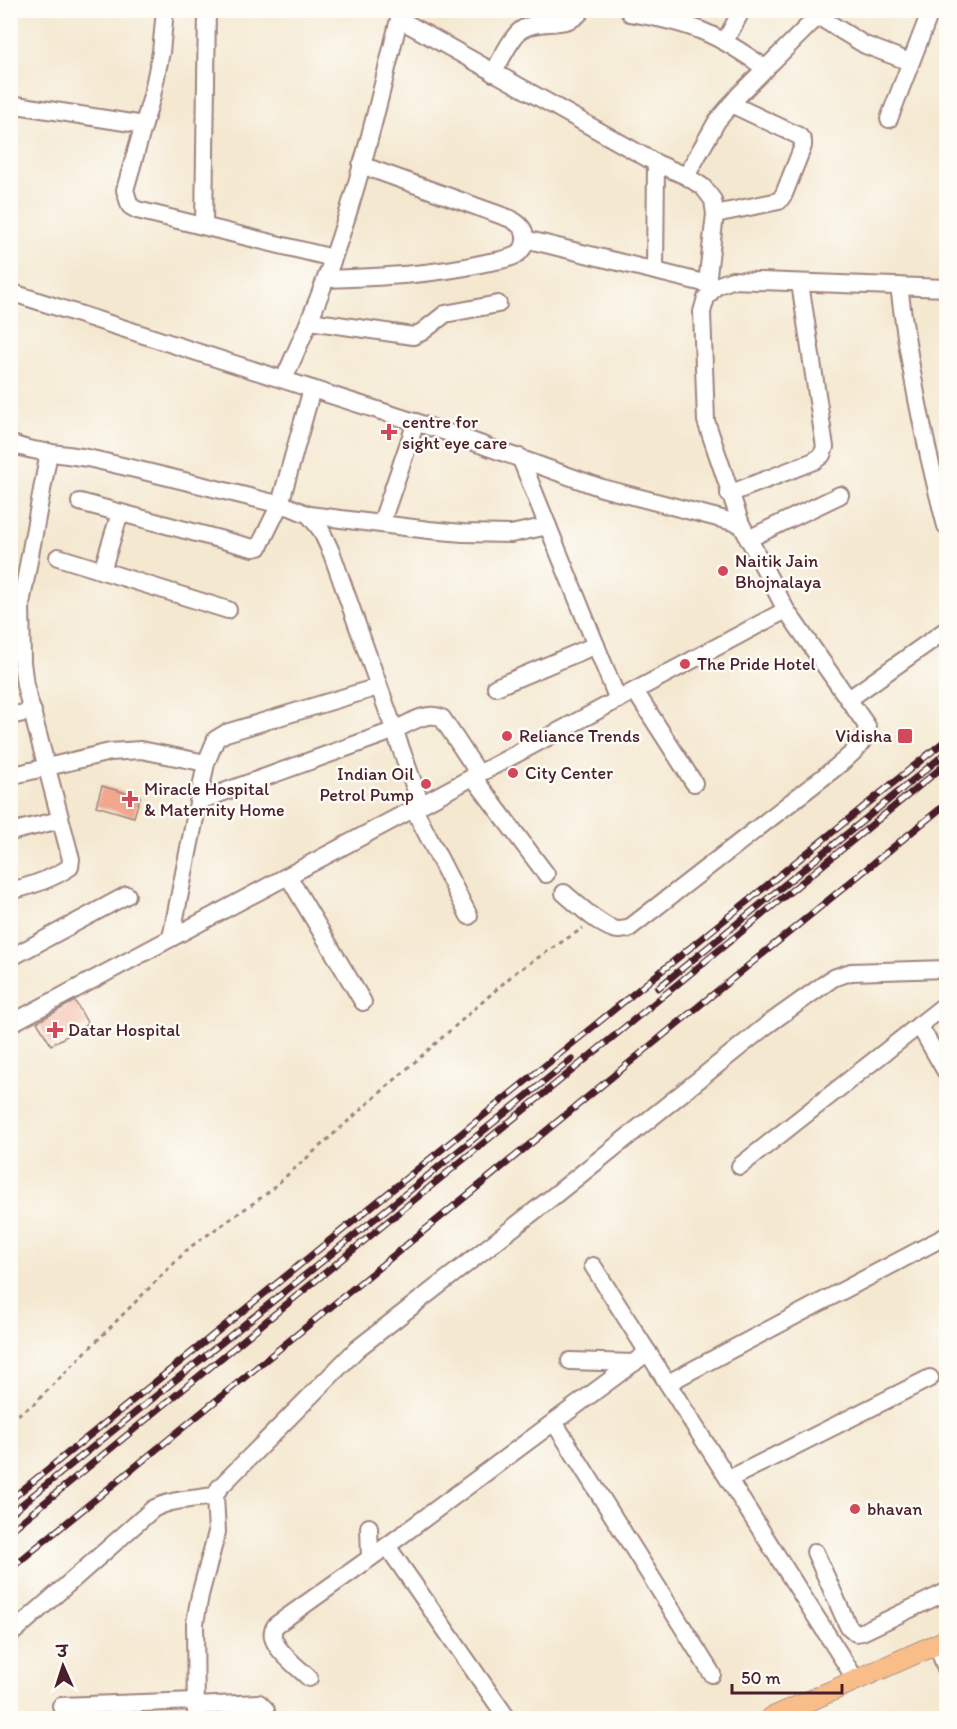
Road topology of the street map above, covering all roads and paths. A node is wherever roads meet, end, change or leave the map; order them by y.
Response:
1 (165, 10) edge
2 (207, 10) edge
3 (582, 10) edge
4 (742, 10) edge
5 (931, 10) edge
6 (630, 12) dead end
7 (821, 14) edge
8 (399, 15) edge
9 (725, 42) junction
10 (910, 62) junction
11 (766, 69) junction
12 (493, 73) junction
13 (10, 104) edge
14 (731, 104) junction
15 (889, 119) dead end
16 (144, 124) junction
17 (656, 163) junction
18 (361, 165) junction
19 (686, 176) junction
20 (715, 214) junction
21 (204, 225) junction
22 (525, 239) junction
23 (333, 258) junction
24 (655, 271) junction
25 (326, 279) junction
26 (800, 283) junction
27 (712, 286) junction
28 (899, 286) junction
29 (946, 288) edge
30 (10, 292) edge
31 (498, 304) dead end
32 (310, 321) junction
33 (284, 379) junction
34 (312, 389) junction
35 (416, 422) junction
36 (14, 447) edge
37 (49, 452) junction
38 (520, 457) junction
39 (729, 494) junction
40 (840, 495) dead end
41 (80, 502) dead end
42 (280, 504) junction
43 (120, 513) junction
44 (309, 515) junction
45 (381, 524) junction
46 (548, 526) junction
47 (946, 526) edge
48 (745, 531) junction
49 (58, 557) dead end
50 (102, 571) junction
51 (228, 610) dead end
52 (786, 610) junction
53 (946, 630) edge
54 (596, 645) junction
55 (16, 663) edge
56 (378, 687) junction
57 (496, 687) dead end
58 (635, 691) junction
59 (849, 699) junction
60 (618, 700) junction
61 (33, 711) junction
62 (10, 716) edge
63 (394, 730) junction
64 (206, 763) junction
65 (48, 767) junction
66 (10, 776) edge
67 (476, 776) junction
68 (694, 783) dead end
69 (199, 801) junction
70 (417, 807) junction
71 (60, 820) junction
72 (10, 832) edge
73 (946, 850) edge
74 (942, 854) dead end
75 (546, 874) dead end
76 (288, 876) junction
77 (10, 891) edge
78 (564, 893) dead end
79 (127, 895) dead end
80 (469, 916) dead end
81 (595, 918) junction
82 (171, 938) junction
83 (10, 958) edge
84 (946, 969) edge
85 (363, 1002) dead end
86 (946, 1004) edge
87 (10, 1024) edge
88 (918, 1025) junction
89 (946, 1072) edge
90 (740, 1166) dead end
91 (946, 1236) edge
92 (592, 1266) dead end
93 (648, 1352) junction
94 (570, 1361) dead end
95 (634, 1363) junction
96 (930, 1378) dead end
97 (668, 1383) junction
98 (10, 1420) edge
99 (554, 1422) junction
100 (729, 1479) junction
101 (215, 1496) junction
102 (369, 1527) dead end
103 (387, 1546) junction
104 (815, 1552) dead end
105 (370, 1558) junction
106 (946, 1592) edge
107 (10, 1635) edge
108 (942, 1642) edge
109 (946, 1669) edge
110 (712, 1674) dead end
111 (309, 1678) dead end
112 (856, 1680) junction
113 (61, 1706) dead end
114 (196, 1709) edge
115 (266, 1719) edge
116 (507, 1719) edge
117 (771, 1719) edge

1 - 16 street
2 - 21 street
3 - 12 street
4 - 9 street
5 - 10 street
6 - 9 street
7 - 10 street
7 - 11 street
8 - 12 street
8 - 18 street
9 - 11 street
10 - 15 street
11 - 14 street
12 - 17 street
13 - 16 street
14 - 19 street
14 - 20 street
16 - 21 street
17 - 19 street
17 - 24 street
18 - 22 street
18 - 23 street
19 - 20 street
20 - 27 street
21 - 23 street
22 - 24 street
22 - 25 street
23 - 25 street
24 - 27 street
25 - 32 street
26 - 27 street
26 - 28 street
26 - 39 street
27 - 39 street
28 - 29 street
28 - 47 street
30 - 33 street
31 - 32 street
32 - 33 street
33 - 34 street
34 - 35 street
34 - 42 street
35 - 38 street
35 - 45 street
36 - 37 street
37 - 42 street
37 - 55 street
38 - 46 street
38 - 48 street
39 - 48 street
40 - 48 street
41 - 43 street
42 - 43 street
42 - 44 street
43 - 50 street
44 - 45 street
44 - 56 street
45 - 46 street
46 - 54 street
48 - 52 street
49 - 50 street
50 - 51 street
52 - 58 street
52 - 59 street
53 - 59 street
54 - 57 street
54 - 60 street
55 - 61 street
56 - 63 street
56 - 64 street
58 - 60 street
58 - 68 street
59 - 81 street
60 - 67 street
61 - 62 street
61 - 65 street
63 - 67 street
63 - 69 street
63 - 70 street
64 - 65 street
64 - 69 street
65 - 66 street
65 - 71 street
67 - 70 street
67 - 75 street
69 - 82 street
70 - 76 street
70 - 80 street
71 - 72 street
71 - 77 street
73 - 74 path
76 - 82 street
76 - 85 street
78 - 81 street
79 - 83 street
81 - 98 path
82 - 87 street
84 - 101 street
86 - 88 street
88 - 89 street
88 - 90 street
91 - 97 street
92 - 93 street
93 - 95 street
93 - 97 street
94 - 95 street
95 - 99 street
96 - 100 street
97 - 100 street
99 - 103 street
99 - 110 street
100 - 112 street
101 - 107 street
101 - 114 street
102 - 105 street
103 - 105 street
103 - 116 street
104 - 106 street
105 - 111 street
108 - 109 street
108 - 112 main road
112 - 117 main road
113 - 114 street
114 - 115 street

